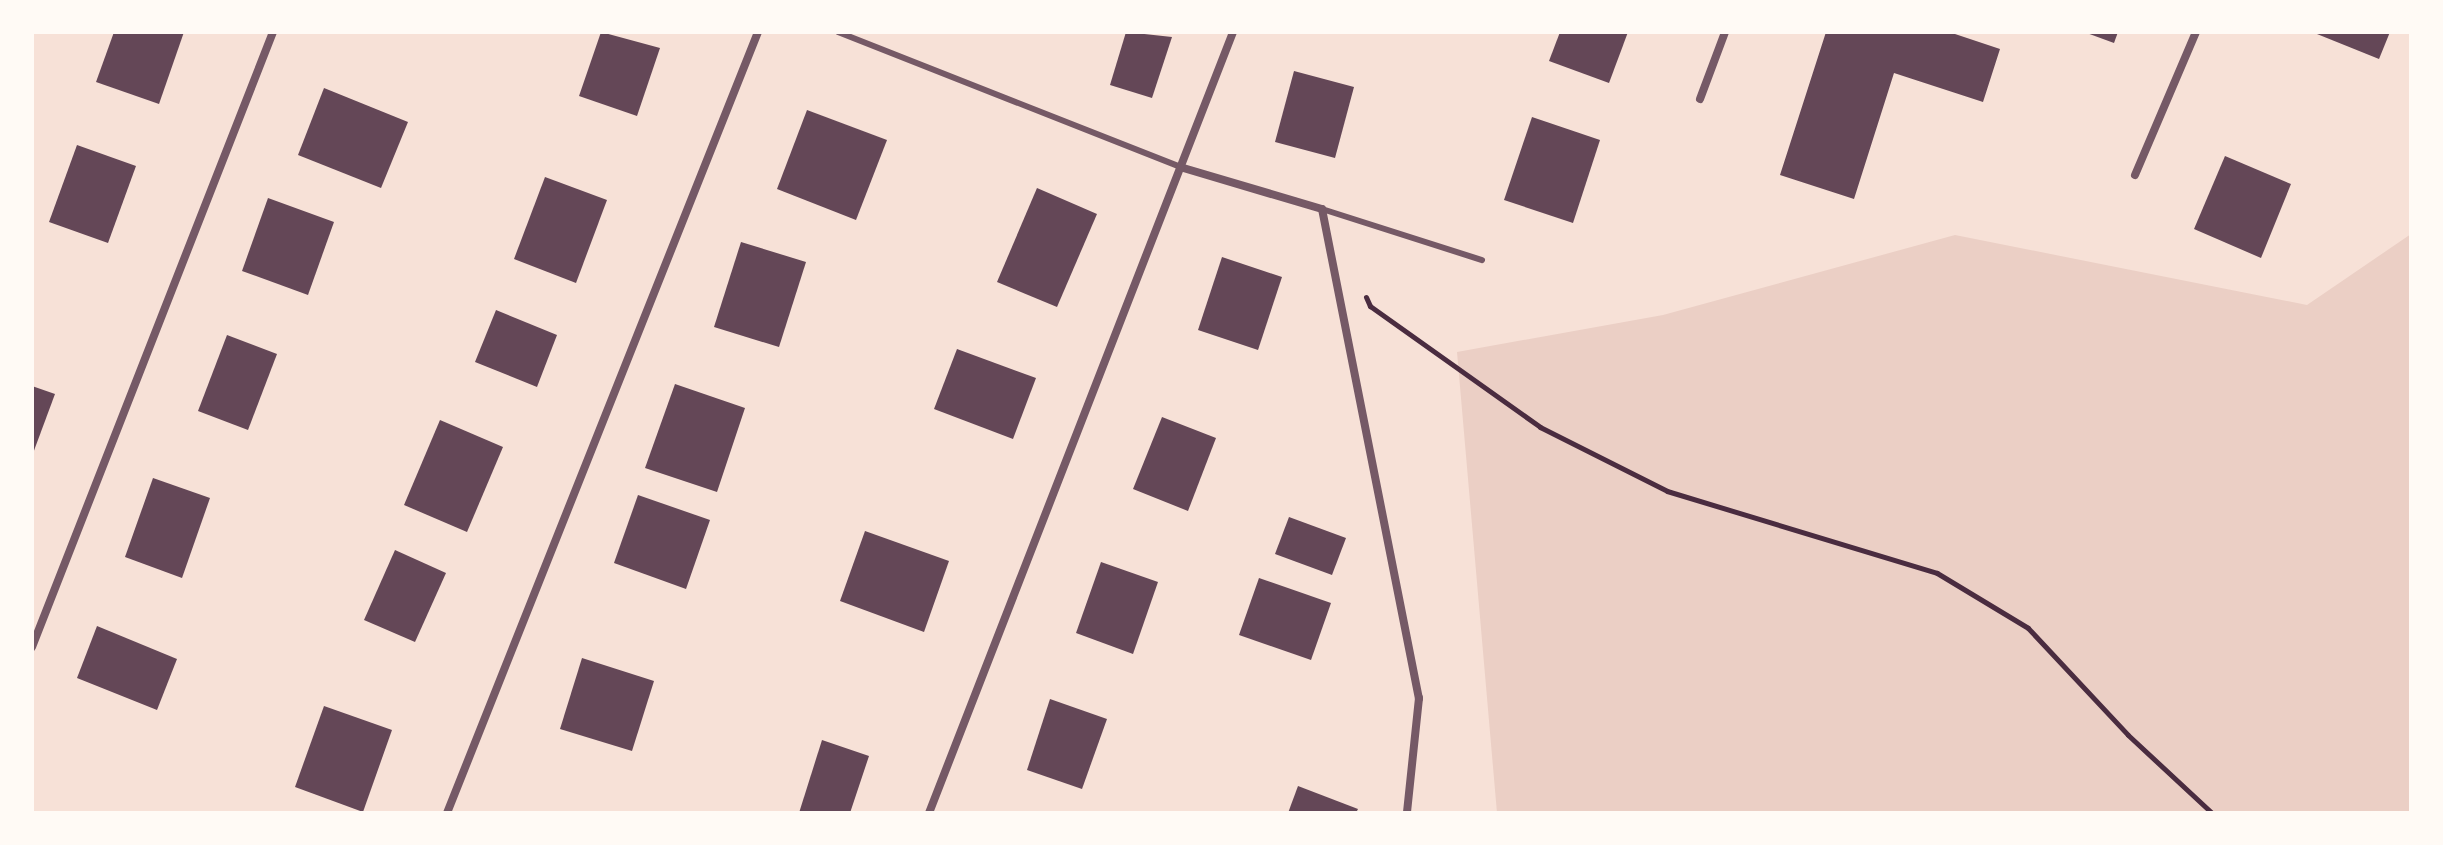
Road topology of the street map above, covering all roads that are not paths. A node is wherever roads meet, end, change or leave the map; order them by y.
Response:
1 (273, 32) edge
2 (758, 32) edge
3 (838, 32) edge
4 (1233, 32) edge
5 (1725, 32) edge
6 (2196, 32) edge
7 (1700, 99) dead end
8 (1180, 167) junction
9 (2135, 175) dead end
10 (1322, 209) junction
11 (1482, 260) dead end
12 (32, 647) edge
13 (447, 813) edge
14 (929, 813) edge
15 (1407, 813) edge

1 - 12 street
2 - 13 street
3 - 8 lane
4 - 8 street
5 - 7 street
6 - 9 street
8 - 10 street
8 - 14 street
10 - 11 lane
10 - 15 street

